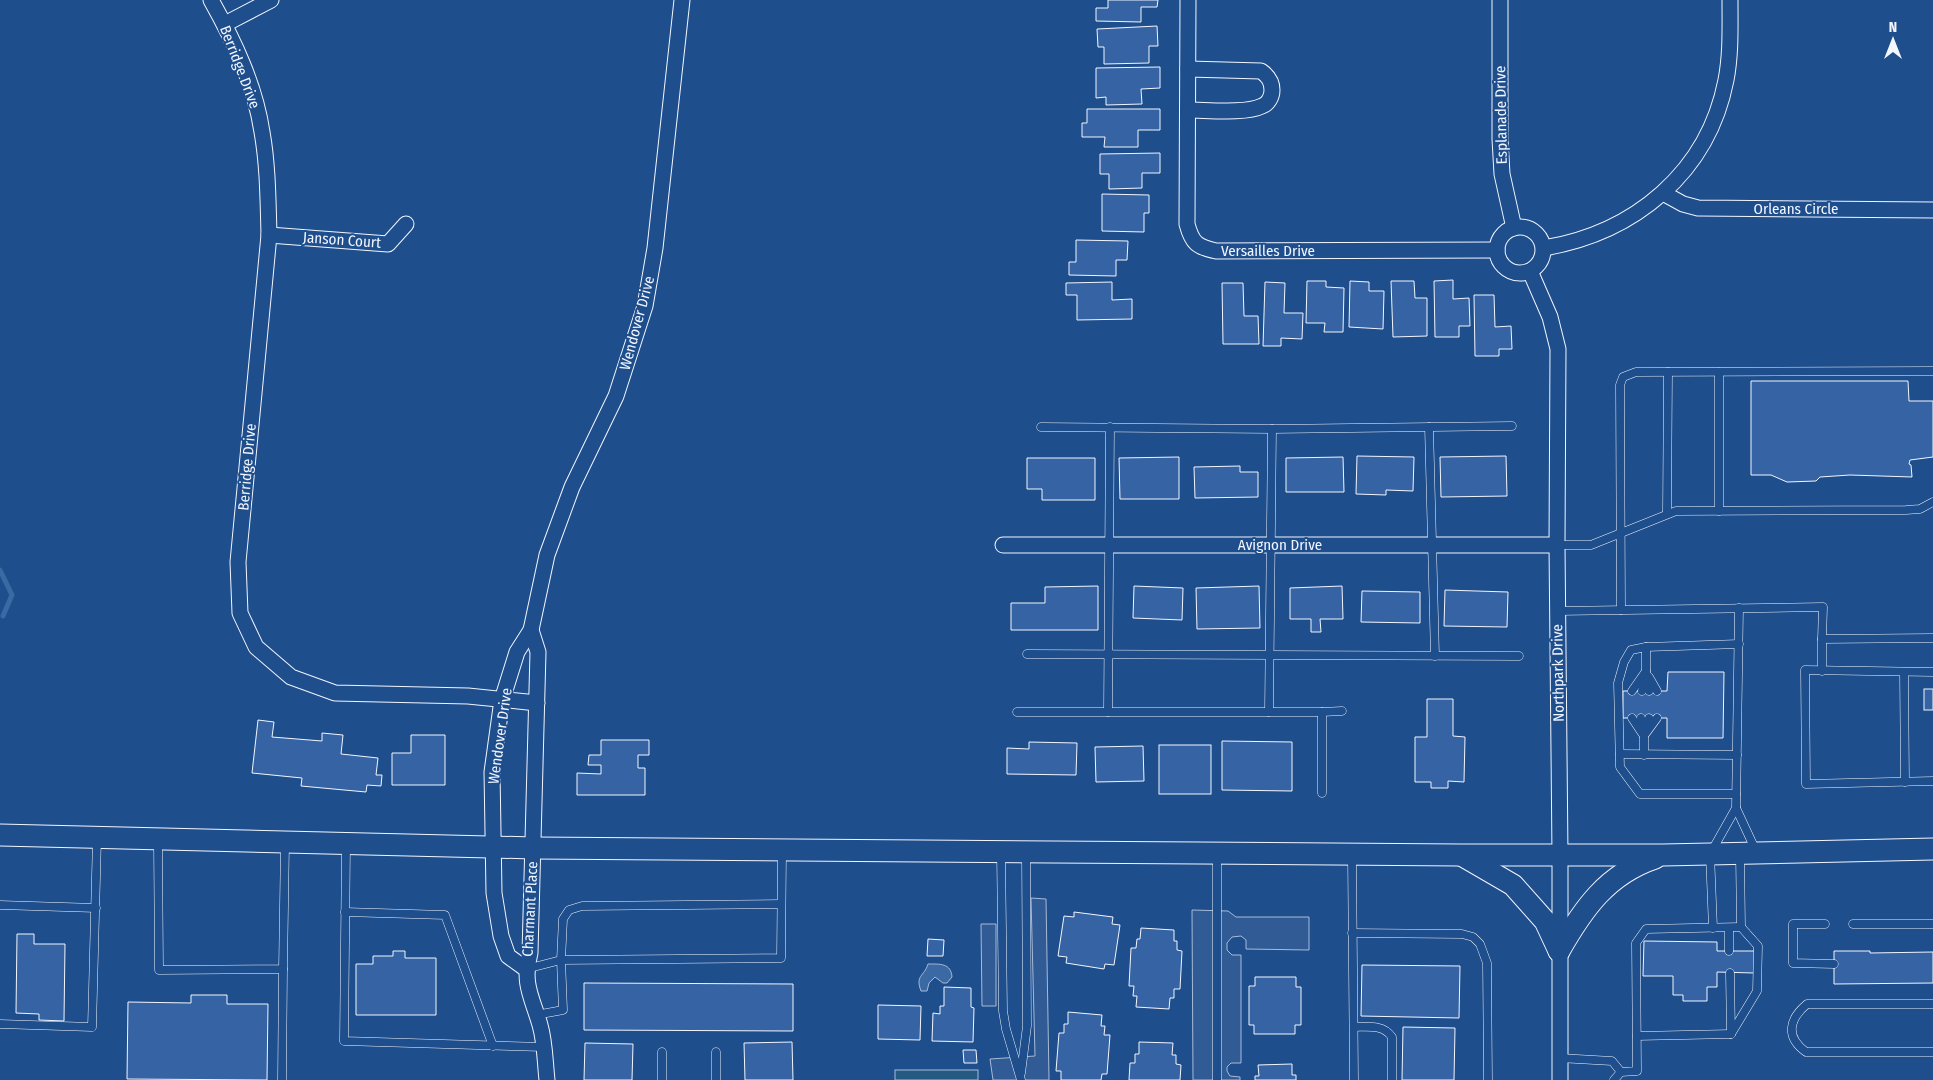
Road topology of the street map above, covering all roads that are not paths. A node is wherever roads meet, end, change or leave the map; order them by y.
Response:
1 (211, 0) edge
2 (271, 0) edge
3 (682, 0) edge
4 (1188, 0) edge
5 (1500, 0) edge
6 (1730, 0) edge
7 (224, 24) junction
8 (1188, 69) junction
9 (1188, 110) junction
10 (1663, 193) junction
11 (1933, 210) edge
12 (406, 224) dead end
13 (1514, 228) junction
14 (269, 235) junction
15 (1544, 248) junction
16 (1497, 250) junction
17 (1530, 271) junction
18 (1933, 371) edge
19 (1668, 372) junction
20 (1719, 372) junction
21 (1512, 426) dead end
22 (1041, 427) dead end
23 (1110, 427) junction
24 (1429, 427) junction
25 (1272, 428) junction
26 (1933, 502) edge
27 (1719, 511) junction
28 (1667, 514) junction
29 (1621, 533) junction
30 (1003, 545) dead end
31 (1110, 545) junction
32 (1271, 545) junction
33 (1557, 545) junction
34 (1432, 546) junction
35 (1739, 608) junction
36 (1621, 610) junction
37 (1558, 611) junction
38 (531, 630) junction
39 (1933, 638) edge
40 (1822, 639) junction
41 (1739, 644) junction
42 (1646, 647) junction
43 (1027, 654) dead end
44 (1110, 655) junction
45 (1270, 656) junction
46 (1435, 656) junction
47 (1519, 656) dead end
48 (1646, 670) junction
49 (1822, 670) junction
50 (1904, 672) junction
51 (1933, 672) edge
52 (1632, 691) dead end
53 (1649, 691) dead end
54 (502, 700) junction
55 (537, 703) junction
56 (1342, 711) dead end
57 (1017, 712) dead end
58 (1108, 712) junction
59 (1269, 712) junction
60 (1322, 712) junction
61 (1632, 718) dead end
62 (1649, 718) dead end
63 (1644, 736) junction
64 (1620, 754) junction
65 (1644, 755) junction
66 (1737, 755) junction
67 (1933, 781) edge
68 (1905, 782) junction
69 (1322, 793) dead end
70 (1736, 794) junction
71 (1736, 808) junction
72 (0, 835) edge
73 (97, 838) junction
74 (158, 839) junction
75 (285, 842) junction
76 (346, 845) junction
77 (492, 847) junction
78 (534, 848) junction
79 (782, 849) junction
80 (1933, 849) edge
81 (1001, 850) junction
82 (1026, 851) junction
83 (1217, 853) junction
84 (1748, 853) junction
85 (1352, 854) junction
86 (1710, 854) junction
87 (1460, 855) junction
88 (1560, 855) junction
89 (1663, 855) junction
90 (781, 904) junction
91 (0, 905) edge
92 (96, 908) junction
93 (345, 912) junction
94 (1825, 924) dead end
95 (1853, 924) dead end
96 (1933, 924) edge
97 (1713, 928) junction
98 (1729, 928) junction
99 (1741, 928) junction
100 (1352, 933) junction
101 (1729, 950) dead end
102 (1559, 951) junction
103 (561, 960) junction
104 (1834, 964) dead end
105 (283, 969) junction
106 (526, 969) junction
107 (1730, 973) dead end
108 (1933, 1004) edge
109 (536, 1015) junction
110 (0, 1024) edge
111 (1354, 1027) junction
112 (1731, 1034) junction
113 (1637, 1036) junction
114 (493, 1046) junction
115 (543, 1047) junction
116 (662, 1052) dead end
117 (716, 1052) dead end
118 (1933, 1052) edge
119 (1559, 1058) junction
120 (1621, 1072) junction
121 (1021, 1079) edge
122 (282, 1080) edge
123 (547, 1080) edge
124 (662, 1080) edge
125 (716, 1080) edge
126 (1217, 1080) edge
127 (1354, 1080) edge
128 (1392, 1080) edge
129 (1488, 1080) edge
130 (1560, 1080) edge
131 (1614, 1080) edge

1 - 7 street, Berridge Drive
2 - 7 street
3 - 38 street, Wendover Drive
4 - 8 street, Versailles Drive
5 - 13 street, Esplanade Drive
6 - 10 street
7 - 14 street, Berridge Drive
8 - 9 street, Versailles Drive
8 - 9 street
9 - 16 street, Versailles Drive
10 - 11 street, Orleans Circle
10 - 15 street
12 - 14 street, Janson Court
13 - 15 street
13 - 16 street
14 - 54 street, Berridge Drive
15 - 17 street
16 - 17 street
17 - 33 street, Northpark Drive
18 - 20 lane
19 - 20 lane
19 - 28 lane
19 - 29 lane
20 - 27 lane
21 - 24 lane
22 - 23 lane
23 - 25 lane
23 - 31 lane
24 - 25 lane
24 - 34 lane
25 - 32 lane
26 - 27 lane
27 - 28 lane
28 - 29 lane
29 - 33 lane
29 - 36 lane
30 - 31 street, Avignon Drive
31 - 32 street, Avignon Drive
31 - 44 lane
32 - 34 street, Avignon Drive
32 - 45 lane
33 - 34 street, Avignon Drive
33 - 37 street, Northpark Drive
34 - 46 lane
35 - 36 lane
35 - 40 lane
35 - 41 lane
36 - 37 lane
37 - 88 street, Northpark Drive
38 - 54 street, Wendover Drive
38 - 55 street, Wendover Drive
39 - 40 lane
40 - 49 lane
41 - 42 lane
41 - 66 lane
42 - 48 lane
42 - 64 lane
43 - 44 lane
44 - 45 lane
44 - 58 lane
45 - 46 lane
45 - 59 lane
46 - 47 lane
48 - 52 lane
48 - 53 lane
49 - 50 lane
49 - 68 lane
50 - 51 lane
50 - 68 lane
54 - 55 street, Berridge Drive
54 - 77 street, Wendover Drive
55 - 78 street, Wendover Drive
56 - 60 lane
57 - 58 lane
58 - 59 lane
59 - 60 lane
60 - 69 lane
61 - 63 lane
62 - 63 lane
63 - 65 lane
64 - 65 lane
64 - 70 lane
65 - 66 lane
66 - 70 lane
67 - 68 lane
70 - 71 lane
71 - 84 lane
71 - 86 lane
72 - 73 main road
73 - 74 main road
73 - 92 lane
74 - 75 main road
74 - 105 lane
75 - 76 main road
75 - 105 lane
76 - 77 main road
76 - 93 lane
77 - 78 main road
77 - 106 street, Charmant Place
78 - 79 main road
78 - 106 street, Charmant Place
79 - 81 main road
79 - 90 lane
80 - 84 main road
81 - 82 main road
81 - 121 lane
82 - 83 main road
82 - 121 lane
83 - 85 main road
83 - 126 lane
84 - 86 main road
84 - 99 lane
85 - 87 main road
85 - 100 lane
86 - 89 main road
86 - 97 lane
87 - 88 main road
87 - 102 main road
88 - 89 main road
88 - 102 street, Northpark Drive
89 - 102 main road
90 - 103 lane
90 - 103 lane
91 - 92 lane
92 - 110 lane
93 - 114 lane
93 - 114 lane
94 - 104 lane
95 - 96 lane
97 - 98 lane
97 - 113 lane
98 - 99 lane
98 - 101 lane
99 - 112 lane
100 - 111 lane
100 - 129 lane
102 - 119 street, Northpark Drive
103 - 106 lane
103 - 109 lane
105 - 122 lane
106 - 109 street, Charmant Place
107 - 112 lane
108 - 118 lane
109 - 115 street, Charmant Place
111 - 127 lane
111 - 128 lane
112 - 113 lane
113 - 120 lane
114 - 115 lane
115 - 123 street, Charmant Place
116 - 124 lane
117 - 125 lane
119 - 120 lane
119 - 130 street, Northpark Drive
120 - 131 lane

